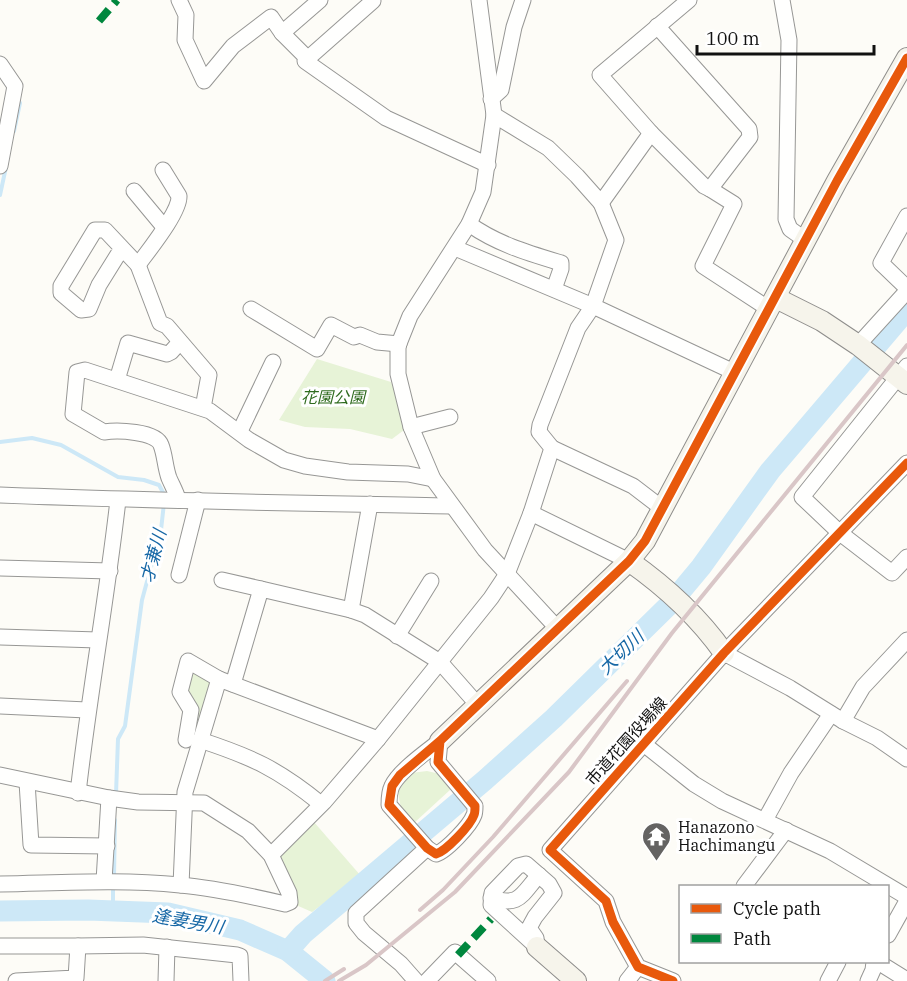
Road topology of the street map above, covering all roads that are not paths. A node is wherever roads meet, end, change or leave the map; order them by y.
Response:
1 (179, 0) edge
2 (479, 0) edge
3 (523, 0) edge
4 (689, 0) edge
5 (782, 0) edge
6 (373, 1) edge
7 (312, 3) edge
8 (657, 26) junction
9 (282, 33) junction
10 (907, 58) edge
11 (308, 59) junction
12 (0, 63) edge
13 (902, 77) edge
14 (492, 99) junction
15 (494, 116) junction
16 (651, 133) junction
17 (488, 165) junction
18 (0, 166) edge
19 (163, 170) dead end
20 (710, 189) junction
21 (134, 191) dead end
22 (601, 203) junction
23 (907, 216) edge
24 (470, 224) junction
25 (164, 227) junction
26 (807, 241) junction
27 (122, 248) junction
28 (455, 248) junction
29 (138, 265) junction
30 (554, 289) junction
31 (907, 289) edge
32 (772, 303) junction
33 (593, 306) junction
34 (251, 309) dead end
35 (180, 342) junction
36 (399, 344) junction
37 (866, 352) junction
38 (273, 362) dead end
39 (736, 373) junction
40 (904, 376) edge
41 (117, 380) junction
42 (203, 408) junction
43 (450, 417) dead end
44 (411, 427) junction
45 (240, 431) junction
46 (552, 448) junction
47 (907, 463) edge
48 (434, 479) junction
49 (0, 495) edge
50 (118, 500) junction
51 (169, 500) junction
52 (198, 500) junction
53 (370, 504) junction
54 (452, 506) junction
55 (663, 509) junction
56 (531, 513) junction
57 (840, 533) junction
58 (907, 557) edge
59 (629, 561) junction
60 (0, 568) edge
61 (110, 571) junction
62 (507, 574) junction
63 (179, 575) dead end
64 (222, 580) dead end
65 (431, 581) dead end
66 (261, 590) junction
67 (351, 610) junction
68 (557, 628) junction
69 (397, 636) junction
70 (0, 637) edge
71 (98, 640) junction
72 (907, 640) edge
73 (724, 653) junction
74 (440, 662) junction
75 (226, 681) junction
76 (477, 704) junction
77 (0, 706) edge
78 (87, 710) junction
79 (837, 717) junction
80 (378, 739) junction
81 (193, 740) junction
82 (440, 741) junction
83 (645, 744) junction
84 (907, 759) edge
85 (415, 762) junction
86 (438, 762) junction
87 (0, 775) edge
88 (27, 782) junction
89 (78, 793) junction
90 (109, 798) junction
91 (183, 802) junction
92 (321, 804) junction
93 (765, 820) junction
94 (786, 830) junction
95 (107, 846) junction
96 (427, 848) junction
97 (271, 855) junction
98 (539, 874) junction
99 (104, 881) junction
100 (0, 884) edge
101 (181, 885) junction
102 (745, 885) edge
103 (885, 885) edge
104 (889, 888) edge
105 (491, 898) junction
106 (907, 899) edge
107 (522, 928) junction
108 (889, 933) edge
109 (0, 946) edge
110 (78, 946) junction
111 (167, 947) junction
112 (537, 947) joint
113 (837, 963) edge
114 (874, 963) edge
115 (880, 963) edge
116 (638, 967) junction
117 (907, 980) edge
118 (16, 981) edge
119 (166, 981) edge
120 (241, 981) edge
121 (416, 981) edge
122 (427, 981) edge
123 (488, 981) edge
124 (576, 981) edge
125 (627, 981) edge
126 (673, 981) edge
127 (828, 981) edge
128 (868, 981) edge

1 - 9 street
2 - 14 street
3 - 14 street
4 - 8 street
5 - 26 street
6 - 11 street
7 - 9 street
8 - 16 street
8 - 20 street
9 - 11 street
10 - 13 street
11 - 17 street
12 - 18 street
13 - 26 street
14 - 15 street
15 - 17 street
15 - 22 street
16 - 20 street
16 - 22 street
17 - 24 street
19 - 25 street
20 - 32 street
21 - 25 street
22 - 33 street
23 - 31 street
24 - 28 street
24 - 30 street
25 - 29 street
26 - 32 street
27 - 27 street
27 - 29 street
28 - 30 street
28 - 36 street
29 - 35 street
30 - 33 street
31 - 37 street
32 - 37 street
32 - 39 street
33 - 39 street
33 - 46 street
34 - 36 street
35 - 41 street
35 - 42 street
36 - 44 street
37 - 40 street
38 - 45 street
39 - 55 street
40 - 57 street
41 - 42 street
41 - 51 street
42 - 45 street
43 - 44 street
44 - 48 street
45 - 48 street
46 - 55 street
46 - 56 street
47 - 57 street, 市道花園役場線
48 - 54 street
49 - 50 street
50 - 51 street
50 - 61 street
51 - 52 street
52 - 53 street
52 - 63 street
53 - 54 street
53 - 67 street
54 - 62 street
55 - 59 street
56 - 59 street
56 - 62 street
57 - 58 street
57 - 73 street, 市道花園役場線
59 - 68 street
59 - 73 street
60 - 61 street
61 - 71 street
62 - 68 street
62 - 74 street
64 - 66 street
65 - 69 street
66 - 67 street
66 - 75 street
67 - 69 street
68 - 76 street
69 - 74 street
70 - 71 street
71 - 78 street
72 - 79 street
73 - 79 street
73 - 83 street, 市道花園役場線
74 - 76 street
74 - 80 street
75 - 80 street
75 - 81 street
75 - 81 street
76 - 82 street
77 - 78 street
78 - 89 street
79 - 84 street
79 - 93 street
80 - 92 street
81 - 91 street
81 - 92 street
82 - 85 street
82 - 86 street
83 - 93 street
83 - 116 street, 市道花園役場線
85 - 86 street
85 - 96 street
86 - 96 street
87 - 88 street
88 - 89 street
88 - 95 street
89 - 90 street
90 - 91 street
90 - 95 street
91 - 97 street
91 - 101 street
92 - 97 street
93 - 94 street
94 - 102 street
94 - 103 street
95 - 99 street
96 - 121 street
97 - 101 street
98 - 105 street
98 - 105 street
98 - 107 street
99 - 100 street
99 - 101 street
104 - 106 street
105 - 107 street
106 - 108 street
107 - 112 street
109 - 110 street
110 - 111 street
110 - 118 street
111 - 119 street
111 - 120 street
112 - 124 street
113 - 127 street
114 - 128 street
115 - 117 street
116 - 125 street
116 - 126 street
122 - 123 street

